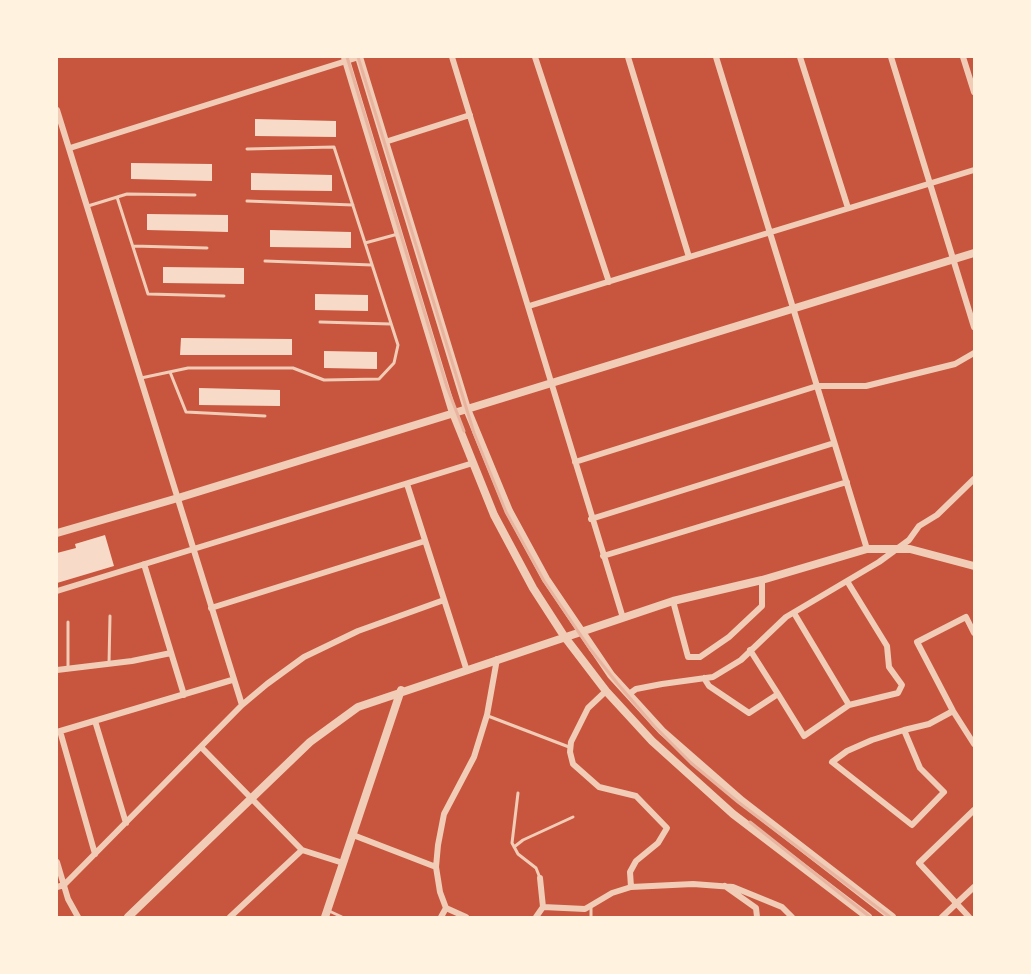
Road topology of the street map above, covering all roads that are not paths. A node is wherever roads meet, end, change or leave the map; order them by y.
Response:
1 (359, 57) edge
2 (452, 57) edge
3 (535, 57) edge
4 (628, 57) edge
5 (716, 57) edge
6 (800, 57) edge
7 (891, 57) edge
8 (963, 57) edge
9 (345, 59) edge
10 (974, 92) edge
11 (57, 110) edge
12 (470, 115) junction
13 (385, 142) junction
14 (70, 148) junction
15 (247, 149) dead end
16 (974, 170) edge
17 (930, 183) junction
18 (195, 195) dead end
19 (117, 197) junction
20 (247, 201) dead end
21 (353, 205) junction
22 (88, 206) junction
23 (848, 208) junction
24 (770, 233) junction
25 (398, 234) junction
26 (365, 243) junction
27 (133, 246) junction
28 (207, 248) dead end
29 (974, 253) edge
30 (689, 257) junction
31 (953, 259) junction
32 (265, 261) dead end
33 (372, 265) junction
34 (609, 282) junction
35 (224, 296) dead end
36 (529, 306) junction
37 (793, 308) junction
38 (320, 322) dead end
39 (392, 324) junction
40 (974, 327) edge
41 (974, 353) edge
42 (170, 372) junction
43 (141, 378) junction
44 (551, 382) junction
45 (817, 386) junction
46 (467, 409) junction
47 (453, 413) junction
48 (265, 416) dead end
49 (834, 443) junction
50 (575, 462) junction
51 (473, 463) junction
52 (974, 479) edge
53 (847, 482) junction
54 (407, 484) junction
55 (178, 498) junction
56 (591, 519) junction
57 (57, 533) edge
58 (425, 541) junction
59 (895, 548) junction
60 (193, 549) junction
61 (867, 549) junction
62 (603, 556) junction
63 (144, 564) junction
64 (974, 566) edge
65 (762, 580) junction
66 (847, 581) junction
67 (57, 591) edge
68 (444, 600) junction
69 (673, 601) junction
70 (211, 609) junction
71 (794, 613) junction
72 (110, 616) dead end
73 (623, 618) junction
74 (68, 622) dead end
75 (580, 632) junction
76 (974, 633) edge
77 (564, 636) junction
78 (750, 650) junction
79 (171, 653) junction
80 (497, 658) junction
81 (109, 664) junction
82 (466, 668) junction
83 (68, 669) junction
84 (57, 670) edge
85 (704, 678) junction
86 (232, 680) junction
87 (401, 690) junction
88 (606, 691) junction
89 (184, 694) junction
90 (629, 694) junction
91 (778, 694) junction
92 (242, 705) junction
93 (849, 705) junction
94 (953, 711) junction
95 (487, 715) junction
96 (94, 721) junction
97 (904, 730) junction
98 (59, 731) edge
99 (974, 744) edge
100 (201, 747) junction
101 (570, 747) junction
102 (518, 793) dead end
103 (252, 798) junction
104 (974, 810) edge
105 (573, 817) dead end
106 (126, 823) junction
107 (353, 835) junction
108 (514, 848) junction
109 (302, 850) junction
110 (96, 854) junction
111 (57, 862) edge
112 (343, 863) junction
113 (436, 867) junction
114 (540, 878) joint
115 (60, 886) edge
116 (724, 886) junction
117 (631, 887) junction
118 (974, 887) edge
119 (956, 904) junction
120 (591, 906) junction
121 (543, 907) junction
122 (446, 908) junction
123 (326, 914) edge
124 (757, 915) edge
125 (78, 917) edge
126 (128, 917) edge
127 (230, 917) edge
128 (342, 917) edge
129 (441, 917) edge
130 (466, 917) edge
131 (536, 917) edge
132 (591, 917) edge
133 (766, 917) edge
134 (792, 917) edge
135 (868, 917) edge
136 (892, 917) edge
137 (942, 917) edge
138 (969, 917) edge

1 - 9 street
1 - 13 street
2 - 12 street
3 - 34 street
4 - 30 street
5 - 24 street
6 - 23 street
7 - 17 street
8 - 10 street
9 - 14 street
9 - 25 street
11 - 14 street
12 - 13 street
12 - 36 street
13 - 46 street
14 - 22 street
15 - 21 lane
16 - 17 street
17 - 23 street
17 - 31 street
18 - 19 lane
19 - 22 lane
19 - 27 lane
20 - 21 lane
21 - 26 lane
22 - 43 street
23 - 24 street
24 - 30 street
24 - 37 street
25 - 26 lane
25 - 47 street
26 - 33 lane
27 - 28 lane
27 - 35 lane
29 - 31 street
30 - 34 street
31 - 37 street
31 - 40 street
32 - 33 lane
33 - 39 lane
34 - 36 street
36 - 44 street
37 - 44 street
37 - 45 street
38 - 39 lane
39 - 42 lane
41 - 45 street
42 - 43 lane
42 - 48 lane
43 - 55 street
44 - 46 street
44 - 50 street
45 - 49 street
45 - 50 street
46 - 47 street
46 - 75 street
47 - 51 street
47 - 55 street
49 - 53 street
49 - 56 street
50 - 56 street
51 - 54 street
51 - 77 street
52 - 59 street
53 - 61 street
53 - 62 street
54 - 58 street
54 - 60 street
55 - 57 street
55 - 60 street
56 - 62 street
58 - 68 street
58 - 70 street
59 - 61 street
59 - 64 street
59 - 66 street
60 - 63 street
60 - 70 street
61 - 65 street
62 - 73 street
63 - 67 street
63 - 79 street
65 - 69 street
65 - 69 street
66 - 71 street
66 - 93 street
68 - 82 street
68 - 92 street
69 - 73 street
70 - 86 street
71 - 78 street
71 - 93 street
72 - 81 lane
73 - 75 street
74 - 83 lane
75 - 77 street
75 - 90 street
76 - 94 street
77 - 80 street
77 - 88 street
78 - 85 street
78 - 91 street
79 - 81 street
79 - 89 street
80 - 82 street
80 - 95 street
81 - 83 street
82 - 87 street
83 - 84 street
85 - 90 street
85 - 91 street
86 - 89 street
86 - 92 street
87 - 103 street
87 - 107 street
88 - 101 street
88 - 135 street
89 - 96 street
90 - 136 street
91 - 93 street
92 - 100 street
94 - 97 street
94 - 99 street
95 - 101 lane
95 - 113 street
96 - 98 street
96 - 106 street
97 - 97 street
98 - 110 street
100 - 103 street
100 - 106 street
101 - 117 street
102 - 108 lane
103 - 109 street
103 - 126 street
104 - 119 street
105 - 108 lane
106 - 110 street
107 - 112 street
107 - 113 street
108 - 114 lane
109 - 112 street
109 - 127 street
110 - 115 street
111 - 115 street
112 - 123 street
113 - 122 street
114 - 121 street
115 - 125 street
116 - 117 street
116 - 124 street
116 - 134 street
117 - 120 street
118 - 119 street
119 - 137 street
119 - 138 street
120 - 121 street
120 - 132 lane
121 - 131 street
122 - 129 street
122 - 130 street
123 - 128 lane
124 - 133 street

